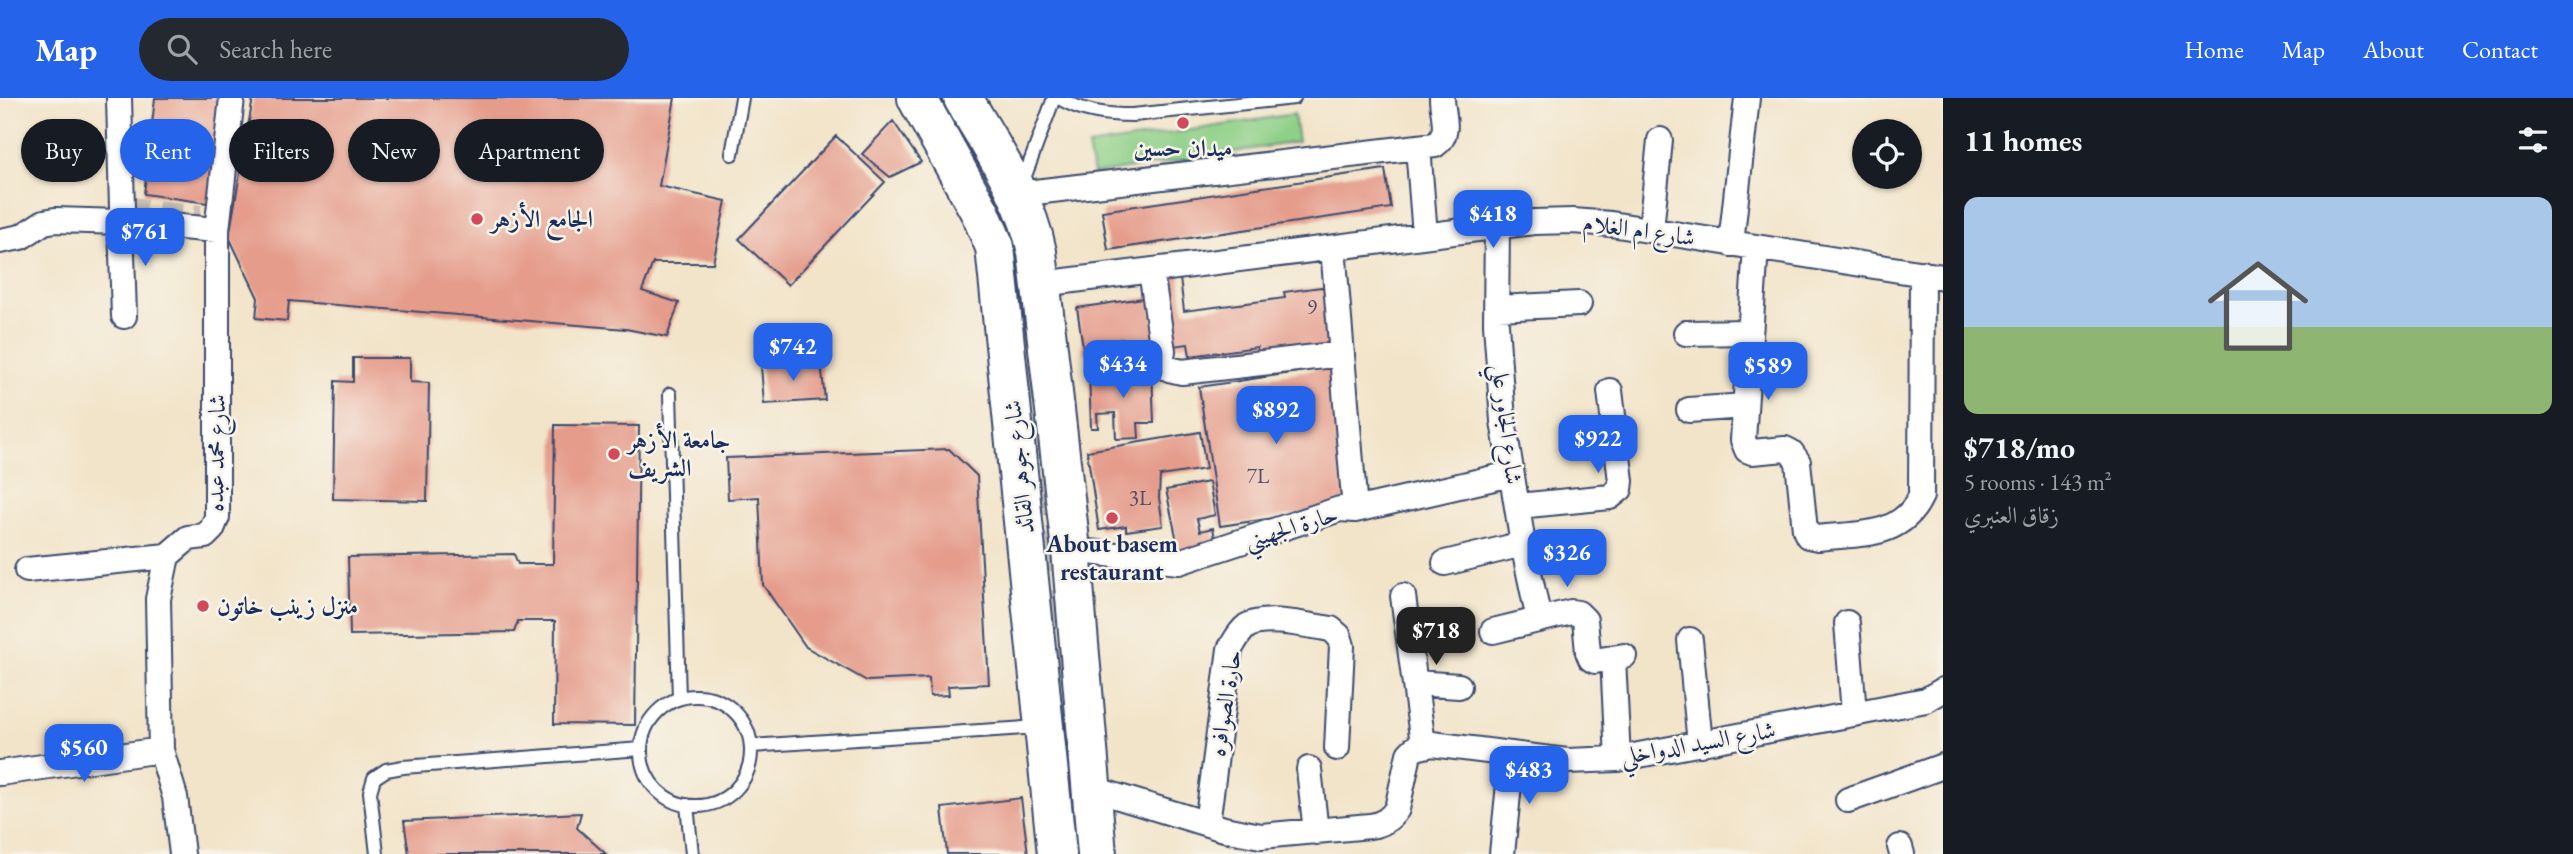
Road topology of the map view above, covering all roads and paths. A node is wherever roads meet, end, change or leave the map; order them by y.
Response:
1 (119, 98) edge
2 (232, 98) edge
3 (742, 98) edge
4 (917, 98) edge
5 (963, 98) edge
6 (1056, 98) edge
7 (1294, 98) edge
8 (1442, 98) edge
9 (1747, 98) edge
10 (1660, 140) dead end
11 (1418, 147) junction
12 (732, 154) dead end
13 (1018, 194) junction
14 (121, 215) junction
15 (1497, 226) junction
16 (217, 230) junction
17 (1651, 230) junction
18 (1425, 235) junction
19 (1, 237) edge
20 (1731, 244) junction
21 (1756, 247) junction
22 (1333, 248) junction
23 (1151, 271) junction
24 (1932, 275) edge
25 (1042, 284) junction
26 (1579, 304) dead end
27 (1496, 308) junction
28 (124, 316) dead end
29 (1750, 332) junction
30 (1686, 333) dead end
31 (1342, 354) junction
32 (1610, 391) dead end
33 (670, 394) dead end
34 (1745, 406) junction
35 (1689, 410) dead end
36 (1511, 474) junction
37 (1518, 506) junction
38 (1355, 510) junction
39 (1523, 544) junction
40 (1071, 550) junction
41 (167, 556) junction
42 (1445, 564) dead end
43 (27, 570) dead end
44 (1404, 597) dead end
45 (1539, 620) junction
46 (1847, 623) dead end
47 (1493, 631) dead end
48 (1690, 639) dead end
49 (1415, 683) junction
50 (1459, 686) dead end
51 (1943, 690) edge
52 (679, 698) junction
53 (1854, 715) junction
54 (1045, 727) junction
55 (1423, 744) junction
56 (1700, 744) junction
57 (751, 746) junction
58 (1337, 748) dead end
59 (641, 749) junction
60 (161, 750) junction
61 (1512, 754) junction
62 (1618, 759) junction
63 (1943, 766) edge
64 (1309, 769) dead end
65 (0, 774) edge
66 (1090, 788) junction
67 (1847, 800) dead end
68 (687, 805) junction
69 (1207, 824) junction
70 (1316, 832) junction
71 (176, 851) edge
72 (377, 854) edge
73 (692, 854) edge
74 (1057, 854) edge
75 (1097, 854) edge
76 (1502, 854) edge

1 - 14 street
2 - 16 street
3 - 12 lane
4 - 54 main road, شارع جوهر القائد
5 - 13 main road, شارع جوهر القائد
6 - 7 lane
6 - 13 lane
8 - 11 street
9 - 20 street
10 - 17 street
11 - 13 street
11 - 18 street
13 - 25 main road, شارع جوهر القائد
14 - 16 street
14 - 19 street
14 - 28 street
15 - 17 street, شارع ام الغلام
15 - 18 street, شارع ام الغلام
15 - 27 street, شارع الجاور علي
16 - 41 street, شارع محمد عبده
17 - 20 street, شارع ام الغلام
18 - 22 street, شارع ام الغلام
20 - 21 street, شارع ام الغلام
21 - 24 street, شارع ام الغلام
21 - 29 street
22 - 23 street, شارع ام الغلام
22 - 31 street
23 - 25 street, شارع ام الغلام
23 - 31 street
24 - 34 street
25 - 40 main road, شارع جوهر القائد
26 - 27 street
27 - 36 street, شارع الجاور علي
29 - 30 street
29 - 34 street
31 - 38 street
32 - 37 street
33 - 52 lane
34 - 35 street
36 - 37 street, شارع الجاور علي
36 - 38 street, حارة الجهيني
37 - 39 street, شارع الجاور علي
38 - 40 street, حارة الجهيني
39 - 42 street
39 - 45 street, شارع الجاور علي
40 - 66 main road, شارع جوهر القائد
41 - 43 street
41 - 60 street
44 - 49 street
45 - 47 street
45 - 62 street
46 - 53 street
48 - 56 street
49 - 50 street
49 - 55 street
51 - 53 street, شارع السيد الدواخلي
52 - 57 lane
52 - 59 lane
53 - 56 street, شارع السيد الدواخلي
54 - 57 lane
54 - 74 main road, شارع جوهر القائد
55 - 61 street, شارع السيد الدواخلي
55 - 70 street
56 - 62 street, شارع السيد الدواخلي
57 - 68 lane
58 - 69 street, حارة الصوافره
59 - 68 lane
59 - 72 lane
60 - 65 street
60 - 71 street
61 - 62 street, شارع السيد الدواخلي
61 - 76 street
63 - 67 street
64 - 70 street
66 - 69 street
66 - 75 main road, شارع جوهر القائد
68 - 73 lane
69 - 70 street

